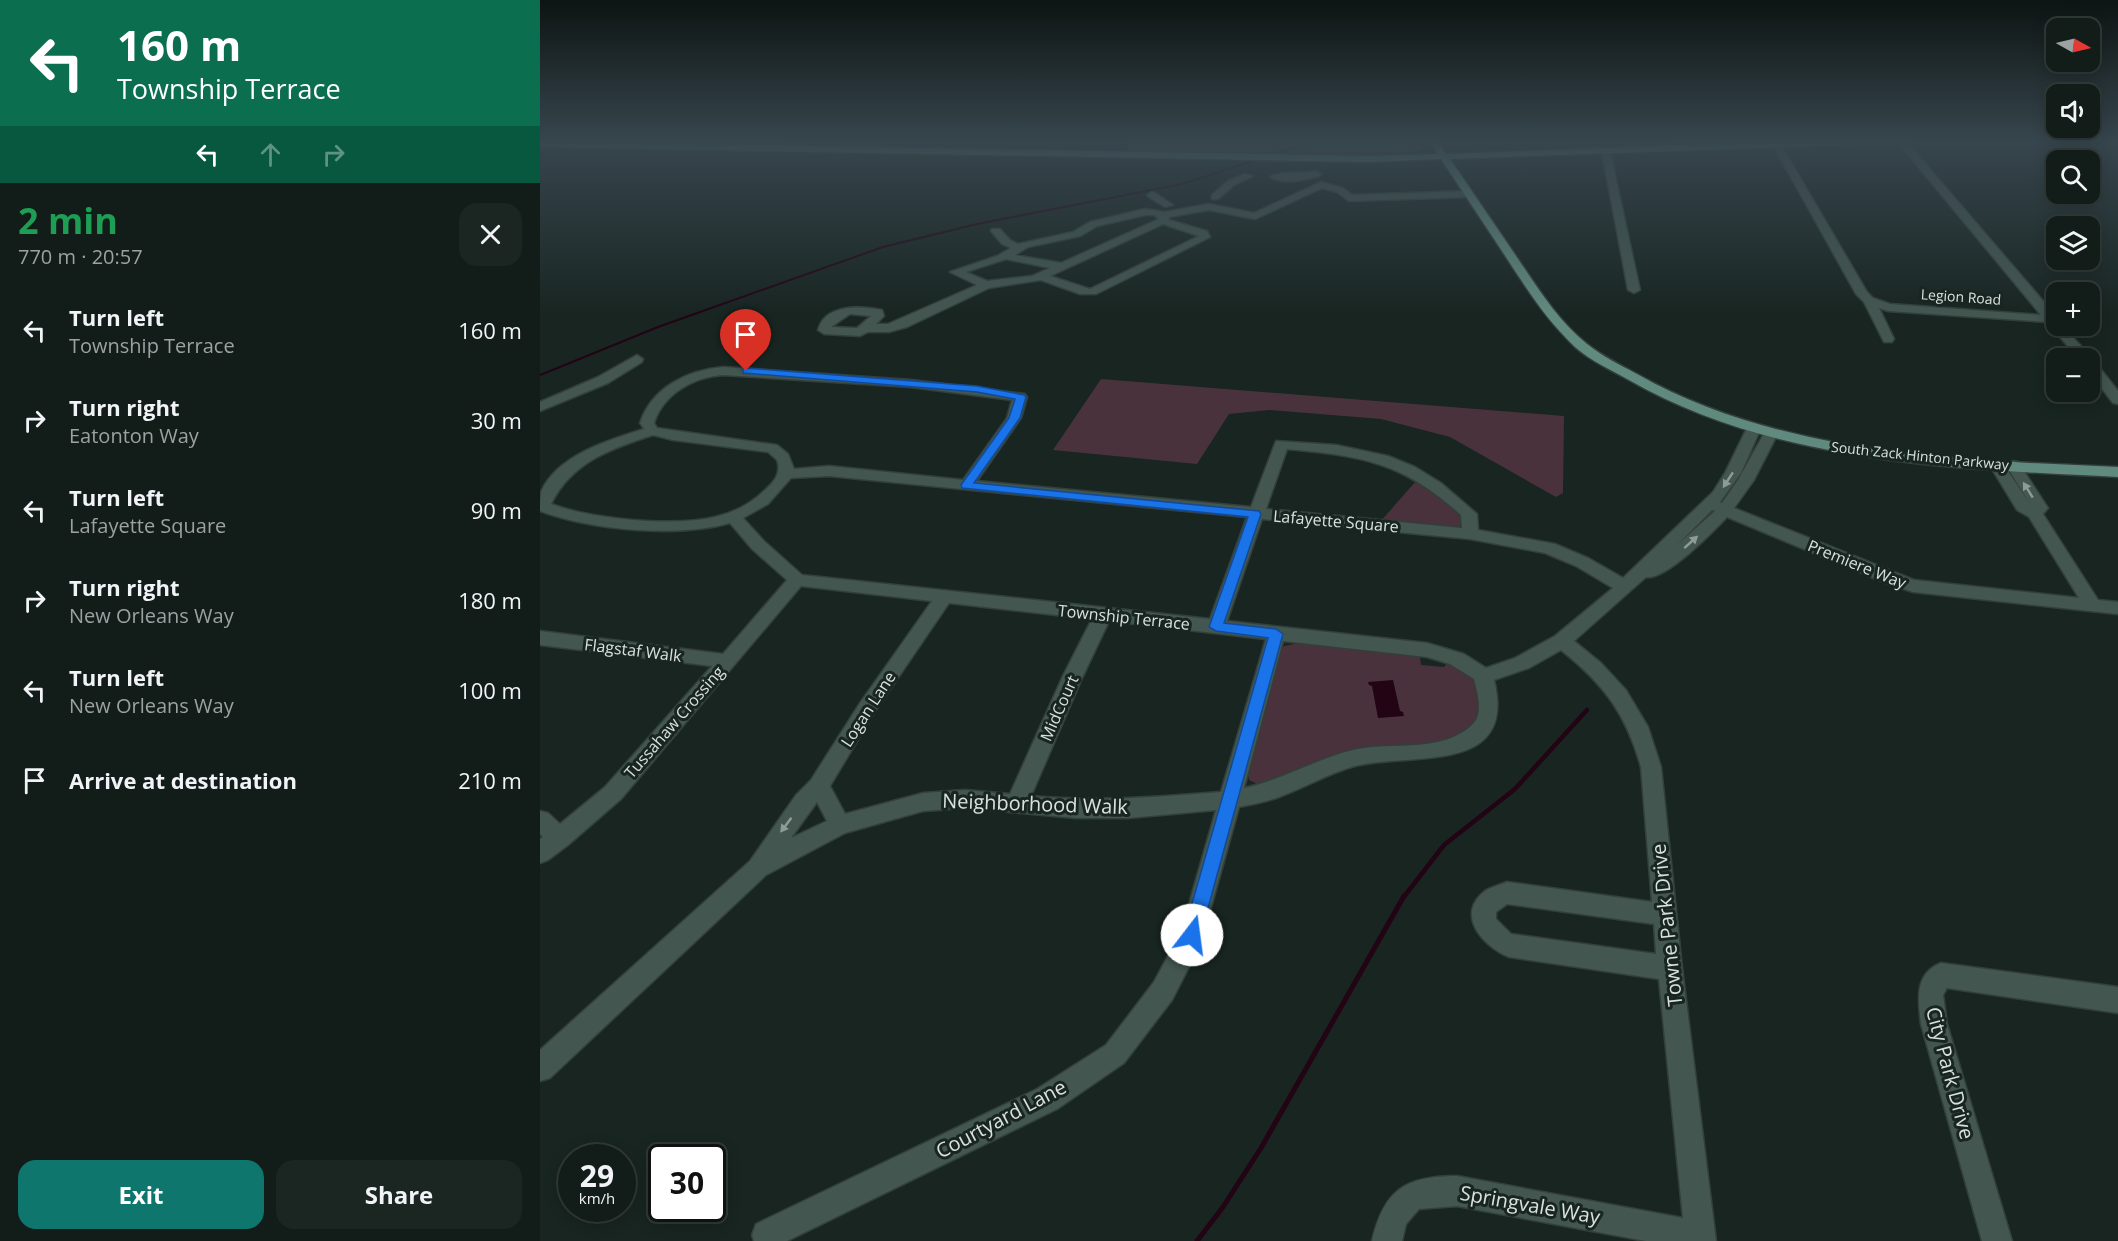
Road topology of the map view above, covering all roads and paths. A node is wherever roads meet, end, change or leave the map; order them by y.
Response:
1 (1154, 198) edge
2 (1202, 198) edge
3 (1218, 198) edge
4 (1296, 198) edge
5 (1349, 198) edge
6 (1389, 198) edge
7 (1471, 198) edge
8 (1615, 198) edge
9 (1807, 198) edge
10 (1948, 198) edge
11 (1268, 212) junction
12 (1165, 214) junction
13 (996, 231) dead end
14 (1012, 254) junction
15 (1034, 261) junction
16 (1060, 266) junction
17 (1041, 276) junction
18 (986, 284) junction
19 (1634, 290) dead end
20 (1869, 300) junction
21 (2046, 312) edge
22 (2046, 322) edge
23 (866, 327) dead end
24 (2066, 336) edge
25 (1888, 339) dead end
26 (2076, 348) edge
27 (637, 359) dead end
28 (2100, 378) edge
29 (2118, 400) edge
30 (540, 407) edge
31 (1754, 428) junction
32 (652, 431) junction
33 (1772, 432) junction
34 (2004, 468) junction
35 (2075, 470) junction
36 (2118, 472) edge
37 (786, 474) junction
38 (2118, 477) edge
39 (967, 485) junction
40 (1717, 506) junction
41 (1255, 514) junction
42 (734, 518) junction
43 (1470, 534) junction
44 (797, 580) junction
45 (1625, 587) junction
46 (944, 597) junction
47 (2092, 605) junction
48 (2118, 608) edge
49 (1104, 614) junction
50 (1216, 627) junction
51 (1276, 634) junction
52 (540, 639) edge
53 (1562, 641) junction
54 (727, 661) junction
55 (1483, 676) junction
56 (819, 786) junction
57 (1229, 800) junction
58 (1017, 803) junction
59 (540, 820) edge
60 (840, 825) junction
61 (560, 838) junction
62 (540, 853) edge
63 (758, 868) junction
64 (1666, 915) junction
65 (1670, 968) junction
66 (2118, 1000) edge
67 (540, 1068) edge
68 (767, 1235) dead end
69 (1700, 1239) edge
70 (1387, 1241) edge
71 (1997, 1241) edge

1 - 12 street
2 - 12 street
3 - 11 street
4 - 11 street
5 - 6 street
7 - 31 main road, South Zack Hinton Parkway
8 - 19 street
9 - 20 street
10 - 21 street
11 - 12 street
12 - 14 street
12 - 16 street
12 - 17 street
13 - 14 street
14 - 15 street
14 - 18 street
14 - 18 street
15 - 16 street
15 - 18 street
16 - 17 street
17 - 18 street
18 - 23 street
20 - 22 street, Legion Road
20 - 25 street
24 - 26 street
27 - 30 street
28 - 29 street
31 - 33 main road, South Zack Hinton Parkway
31 -> 40 street
32 - 37 street
32 - 39 street
32 - 42 street
33 - 34 main road, South Zack Hinton Parkway
33 - 40 street
34 - 35 main road, South Zack Hinton Parkway
34 - 47 street
35 - 36 main road, South Zack Hinton Parkway
35 - 38 main road
37 - 39 street, Lafayette Square
37 - 42 street
39 - 41 street, Lafayette Square
40 - 45 street
40 - 47 street, Premiere Way
41 - 43 street, Lafayette Square
41 - 43 street
41 - 50 street
42 - 44 street
43 - 45 street, Lafayette Square
44 - 46 street, Township Terrace
44 - 54 street, Tussahaw Crossing
45 - 53 street
46 - 49 street, Township Terrace
46 - 56 street, Logan Lane
47 - 48 street, Premiere Way
49 - 50 street, Township Terrace
49 - 58 street, MidCourt
50 - 51 street, Township Terrace
51 - 55 street, Township Terrace
51 - 57 street, Courtyard Lane
52 - 54 street, Flagstaf Walk
53 - 55 street
53 - 64 street, Towne Park Drive
54 - 61 street, Tussahaw Crossing
55 - 57 street, Neighborhood Walk
56 - 60 street
56 -> 63 street, Logan Lane
57 - 58 street, Neighborhood Walk
57 - 68 street, Courtyard Lane
58 - 60 street, Neighborhood Walk
59 - 61 street
60 - 63 street, Neighborhood Walk
61 - 62 street, Tussahaw Crossing
63 - 67 street, Neighborhood Walk
64 - 65 street, Towne Park Drive
64 - 65 street
65 - 69 street, Towne Park Drive
66 - 71 street, City Park Drive
69 - 70 street, Springvale Way

